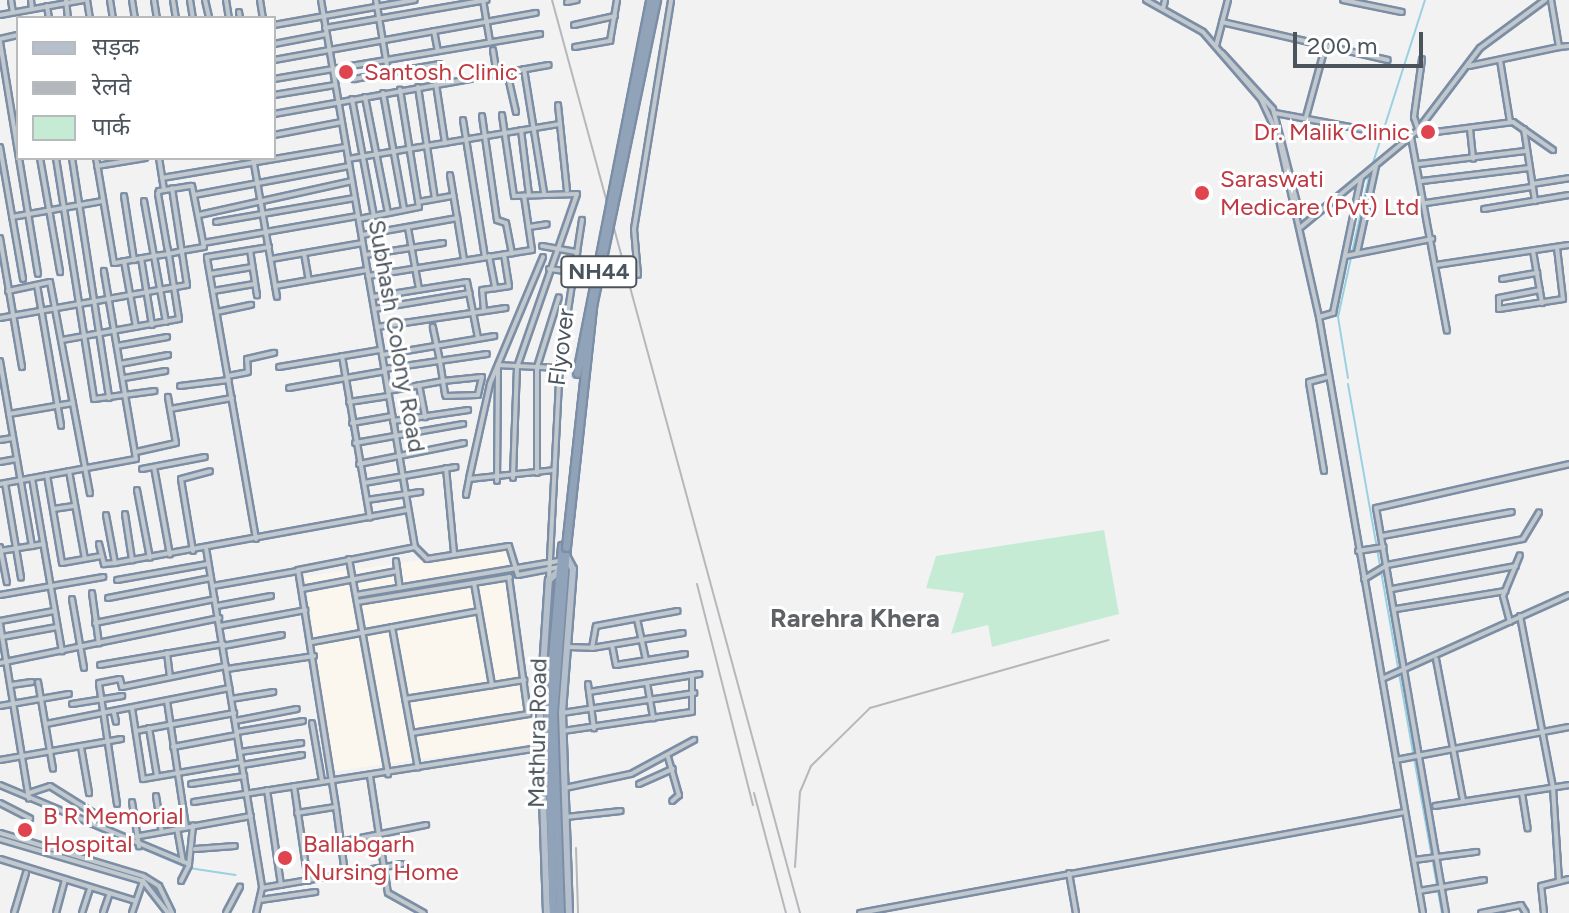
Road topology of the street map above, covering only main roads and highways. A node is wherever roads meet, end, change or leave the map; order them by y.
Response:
1 (650, 0) edge
2 (656, 0) edge
3 (559, 560) junction
4 (545, 702) junction
5 (563, 745) junction
6 (547, 746) junction
7 (556, 901) junction
8 (547, 913) edge
9 (553, 913) edge
10 (560, 913) edge
11 (569, 913) edge

1 - 3 highway, Flyover / NH44, bridge
2 - 3 highway, Flyover / NH44, bridge
3 - 4 highway, Mathura Road / NH44
3 - 4 main road
3 - 5 main road
3 - 6 highway, Mathura Road / NH44
4 - 6 highway, Mathura Road / NH44
4 - 6 main road
5 - 6 highway
5 - 11 main road
6 - 7 highway, Mathura Road / NH44
6 - 8 main road
7 - 9 highway, Mathura Road / NH44
7 - 10 highway, Mathura Road / NH44

